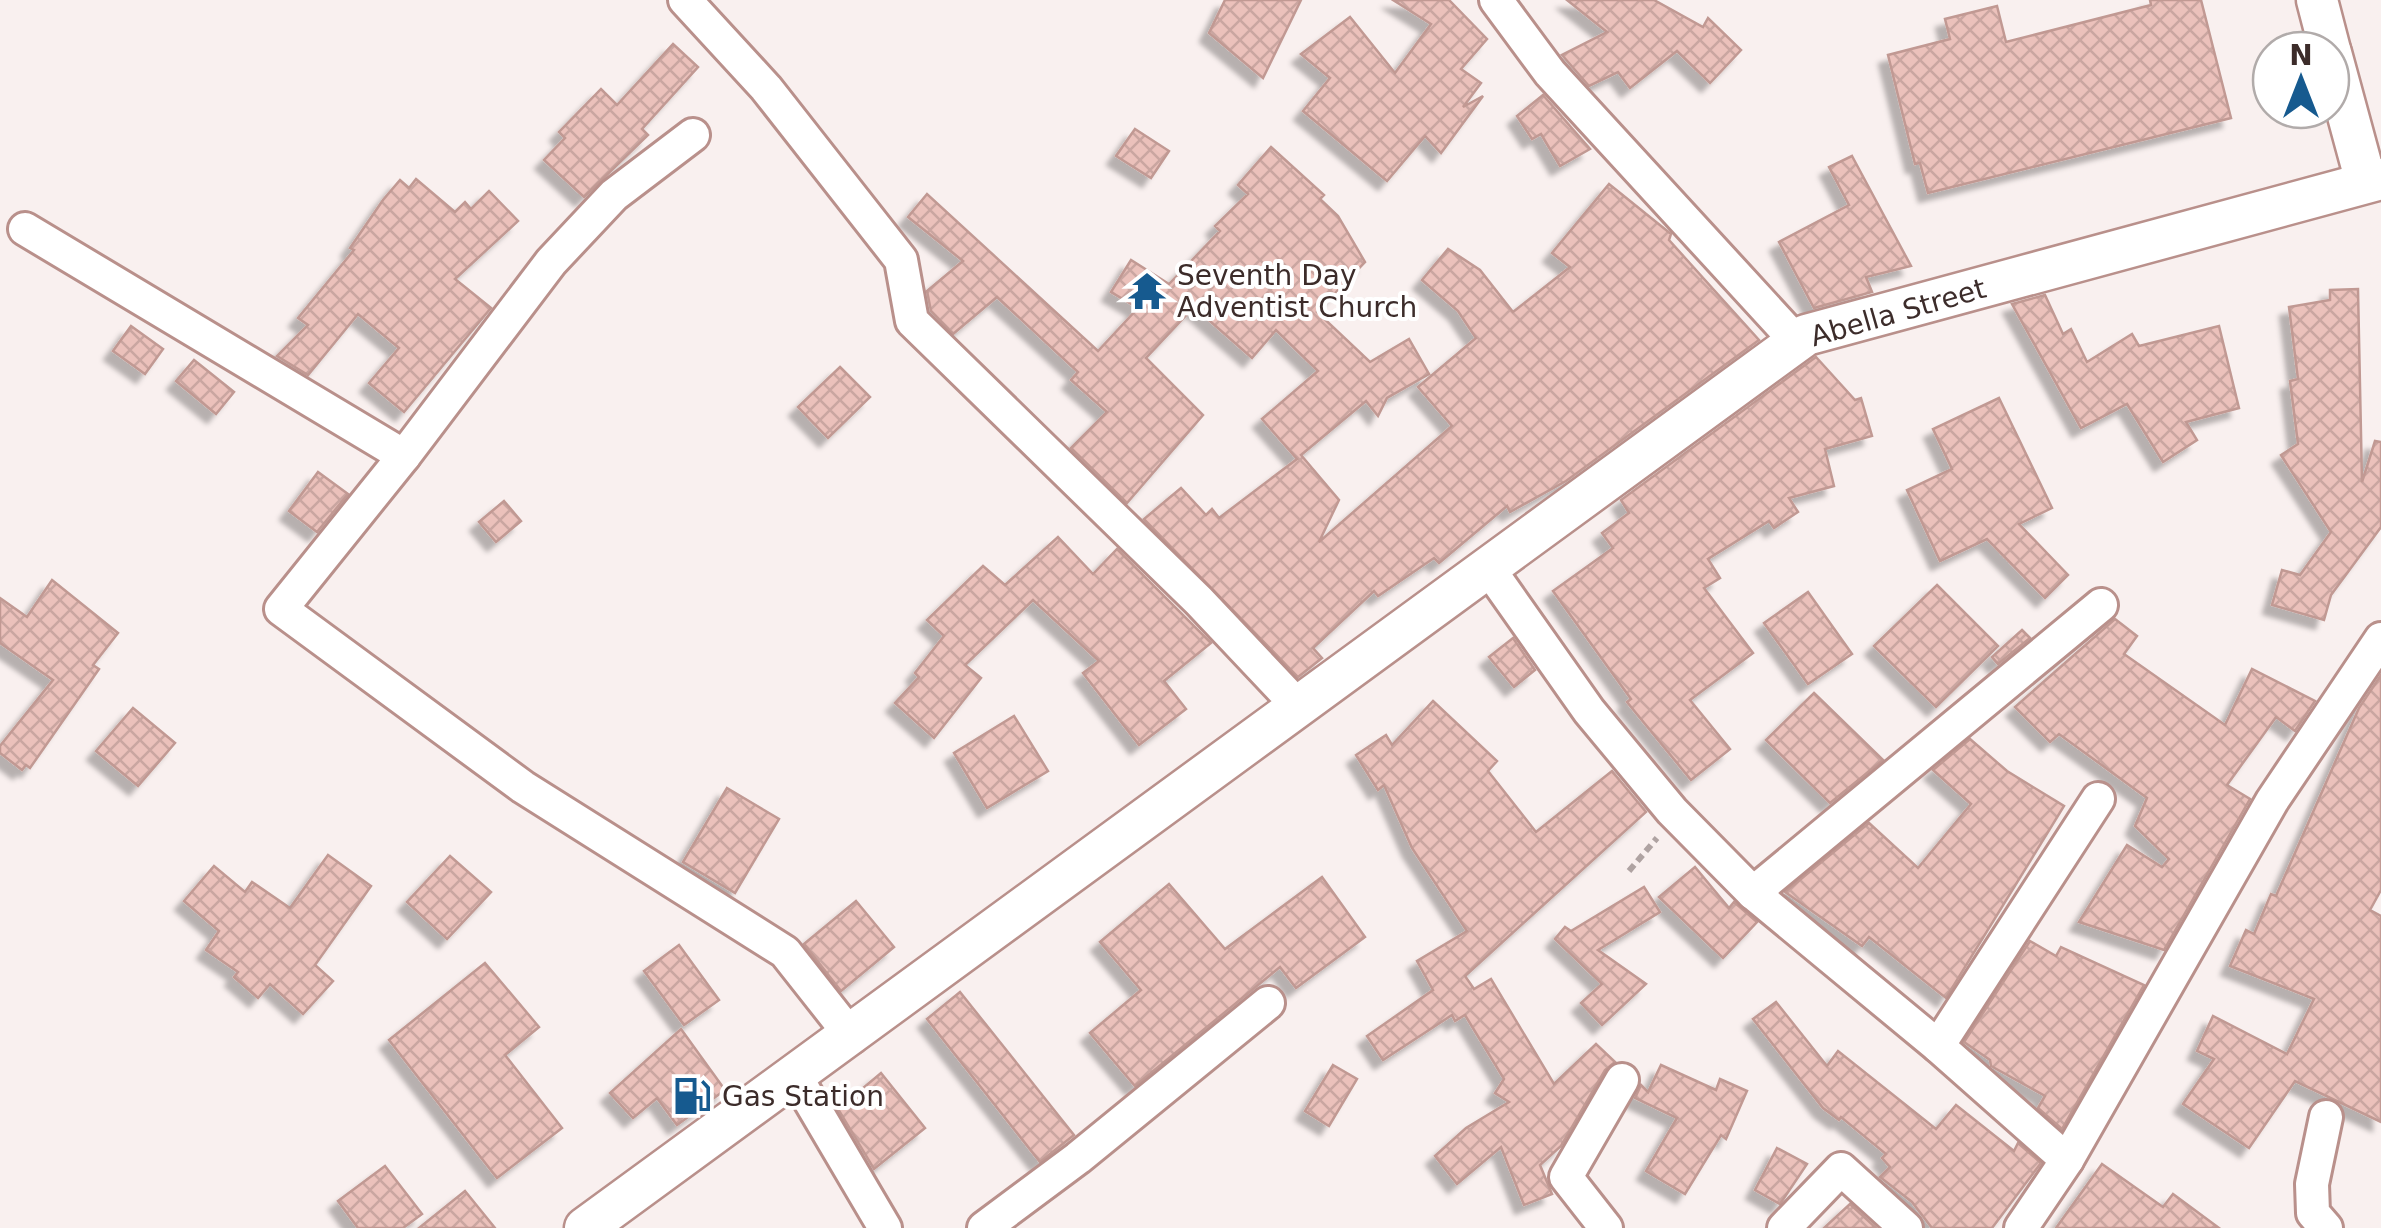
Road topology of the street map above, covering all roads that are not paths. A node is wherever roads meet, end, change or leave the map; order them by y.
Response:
1 (685, 0) edge
2 (1496, 0) edge
3 (2318, 0) edge
4 (2326, 30) edge
5 (2351, 113) edge
6 (693, 136) dead end
7 (2373, 181) edge
8 (25, 229) dead end
9 (1797, 342) junction
10 (404, 456) junction
11 (1488, 569) junction
12 (2101, 605) dead end
13 (2381, 639) edge
14 (1300, 708) junction
15 (2098, 799) dead end
16 (1753, 893) junction
17 (1268, 1003) dead end
18 (852, 1037) junction
19 (1938, 1046) junction
20 (796, 1077) junction
21 (1622, 1080) dead end
22 (2326, 1118) dead end
23 (2068, 1160) junction
24 (585, 1228) edge
25 (885, 1228) edge
26 (984, 1228) edge
27 (1606, 1228) edge
28 (1784, 1228) edge
29 (1906, 1228) edge
30 (2020, 1228) edge
31 (2326, 1228) edge

1 - 14 street
2 - 9 street
3 - 4 street
5 - 7 street
6 - 10 street
7 - 9 street, Abella Street
8 - 10 street
9 - 11 street, Abella Street
10 - 18 street
11 - 14 street, Abella Street
11 - 16 street
12 - 16 street
13 - 23 street
14 - 18 street, Abella Street
15 - 19 street
16 - 19 street
17 - 26 street
18 - 20 street, Abella Street
19 - 23 street
20 - 24 street, Abella Street
20 - 25 street
21 - 27 street
22 - 31 street
23 - 30 street
28 - 29 street

